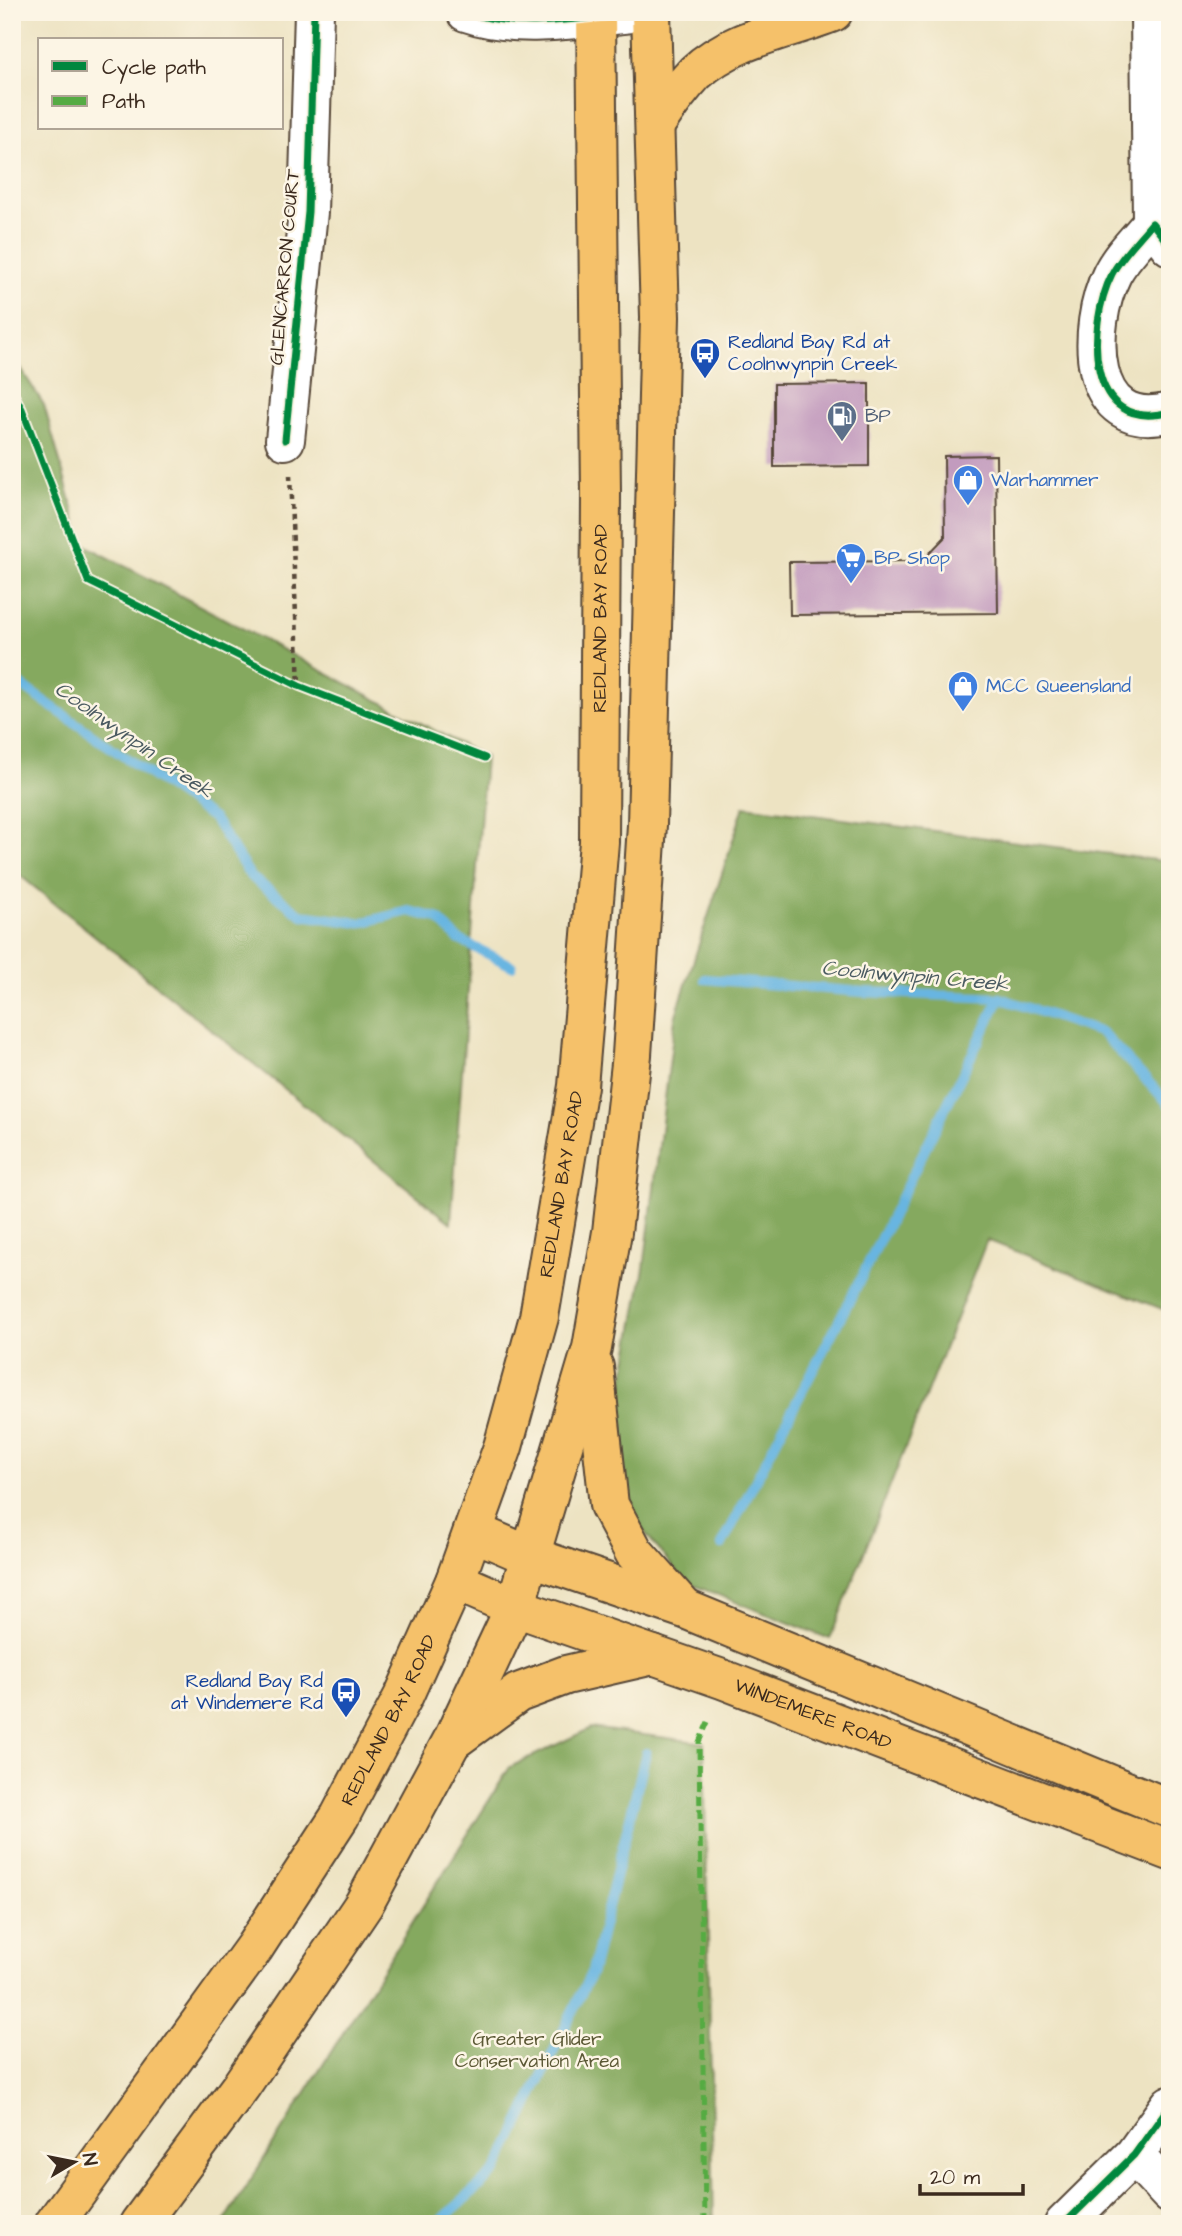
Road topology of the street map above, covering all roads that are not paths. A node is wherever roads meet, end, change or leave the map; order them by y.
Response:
1 (314, 12) edge
2 (466, 12) edge
3 (642, 12) edge
4 (651, 12) edge
5 (833, 12) edge
6 (1150, 12) edge
7 (596, 14) edge
8 (655, 125) junction
9 (1161, 235) edge
10 (1170, 412) edge
11 (285, 440) road end
12 (592, 1348) junction
13 (474, 1532) junction
14 (532, 1557) junction
15 (455, 1581) junction
16 (515, 1607) junction
17 (685, 1609) junction
18 (653, 1656) junction
19 (452, 1741) junction
20 (1170, 1809) edge
21 (1170, 1851) edge
22 (1170, 2105) edge
23 (1134, 2155) junction
24 (1170, 2194) edge
25 (54, 2224) edge
26 (139, 2224) edge
27 (1064, 2224) edge

1 - 11 street, GLENCARRON COURT
2 - 7 street
3 - 7 street
4 - 8 main road
5 - 8 main road
6 - 9 street
7 - 13 main road, REDLAND BAY ROAD
8 - 12 main road
9 - 10 street
12 - 14 main road
12 - 17 main road
13 - 14 main road
13 - 15 main road, REDLAND BAY ROAD
14 - 16 main road
14 - 17 main road
15 - 16 main road, WINDEMERE ROAD
15 - 25 main road, REDLAND BAY ROAD
16 - 18 main road, WINDEMERE ROAD
16 - 19 main road
17 - 20 main road
18 - 19 main road
18 - 21 main road, WINDEMERE ROAD
19 - 26 main road
22 - 23 street
23 - 24 street
23 - 27 street

